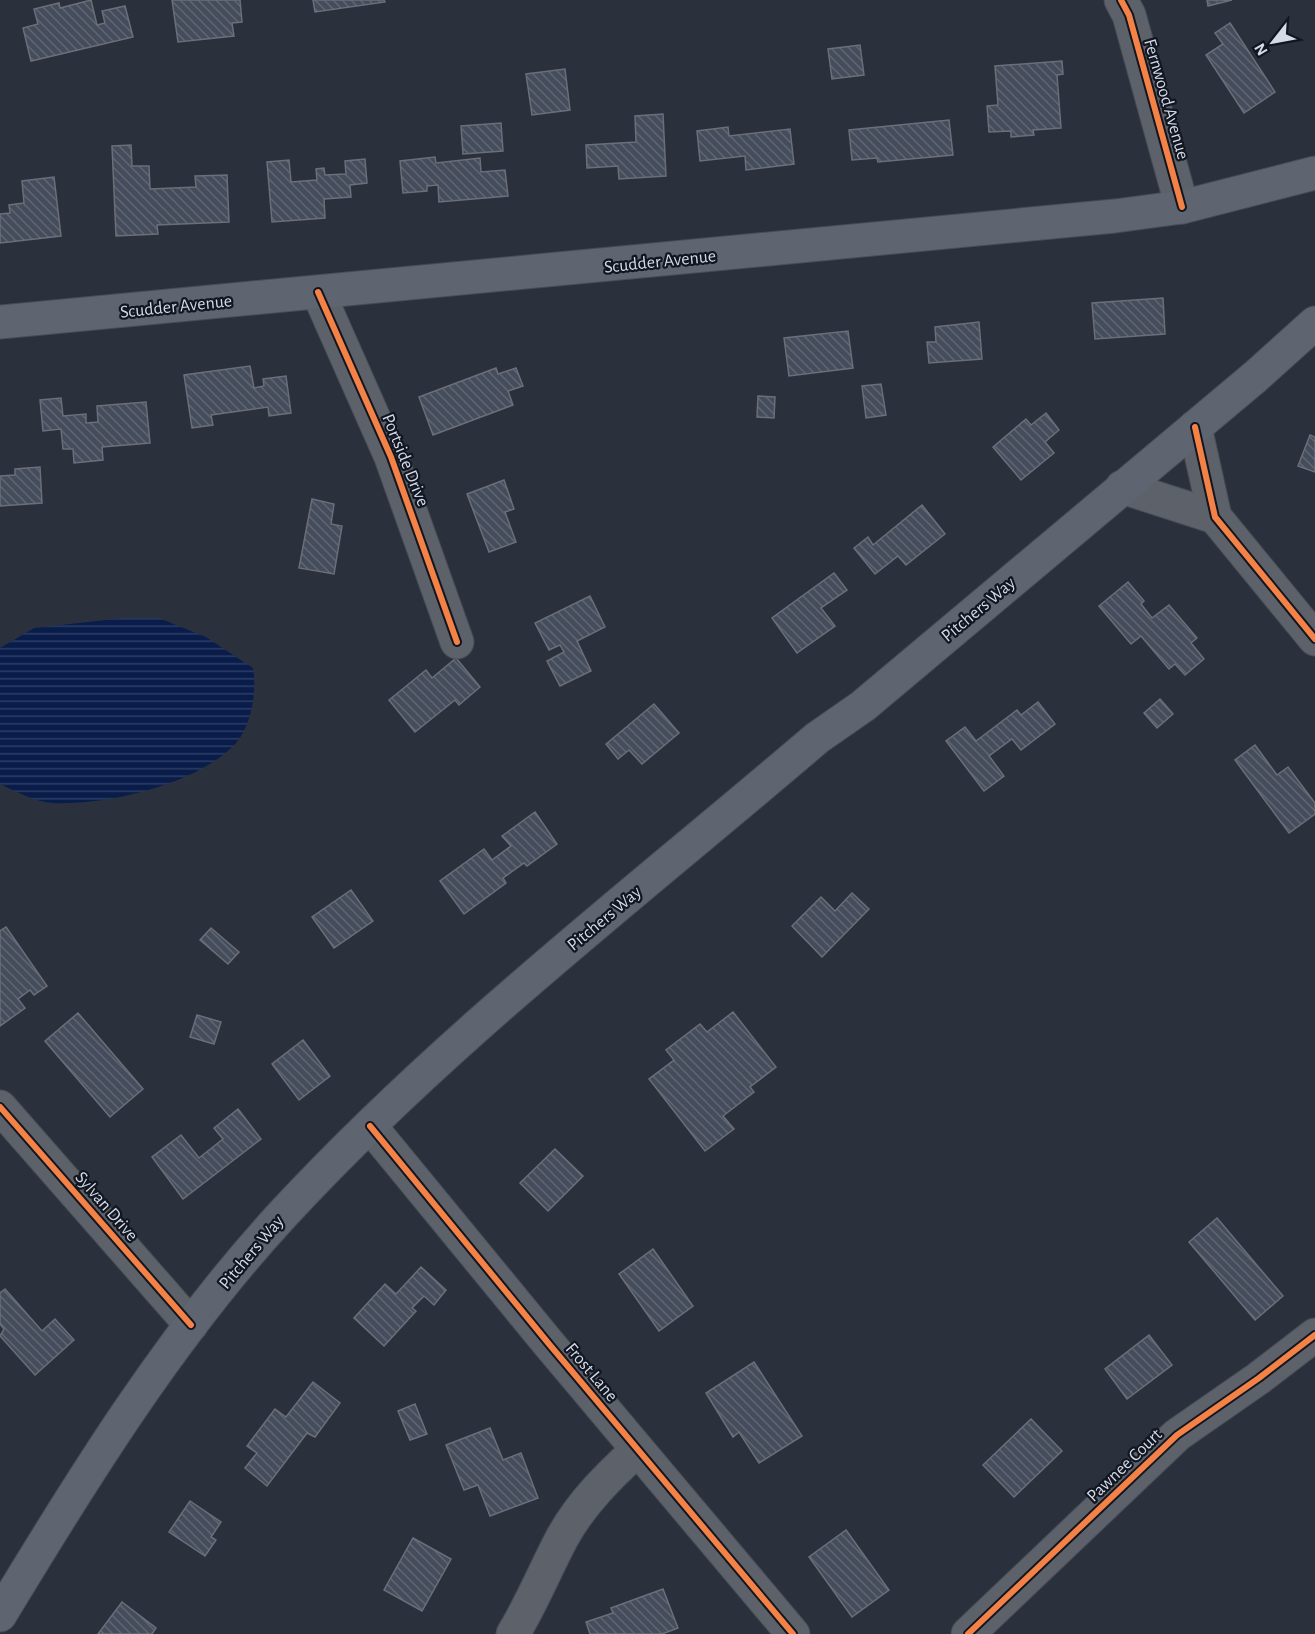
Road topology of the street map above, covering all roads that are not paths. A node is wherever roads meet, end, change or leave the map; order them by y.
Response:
1 (1121, 0) edge
2 (1309, 181) edge
3 (1182, 207) junction
4 (318, 292) junction
5 (0, 322) edge
6 (1315, 323) edge
7 (1195, 427) junction
8 (1122, 486) junction
9 (1215, 517) junction
10 (1315, 639) edge
11 (457, 642) dead end
12 (0, 1107) edge
13 (370, 1126) junction
14 (192, 1325) junction
15 (1315, 1335) edge
16 (637, 1450) junction
17 (0, 1615) edge
18 (513, 1634) edge
19 (793, 1634) edge
20 (968, 1634) edge

1 - 3 street, Fernwood Avenue
2 - 3 main road, Scudder Avenue
3 - 4 main road, Scudder Avenue
4 - 5 main road, Scudder Avenue
4 - 11 street, Portside Drive
6 - 7 main road, Pitchers Way
7 - 8 main road, Pitchers Way
7 - 9 street
8 - 9 street
8 - 13 main road, Pitchers Way
9 - 10 street
12 - 14 street, Sylvan Drive
13 - 14 main road, Pitchers Way
13 - 16 street, Frost Lane
14 - 17 main road, Pitchers Way
15 - 20 street, Pawnee Court
16 - 18 street
16 - 19 street, Frost Lane

